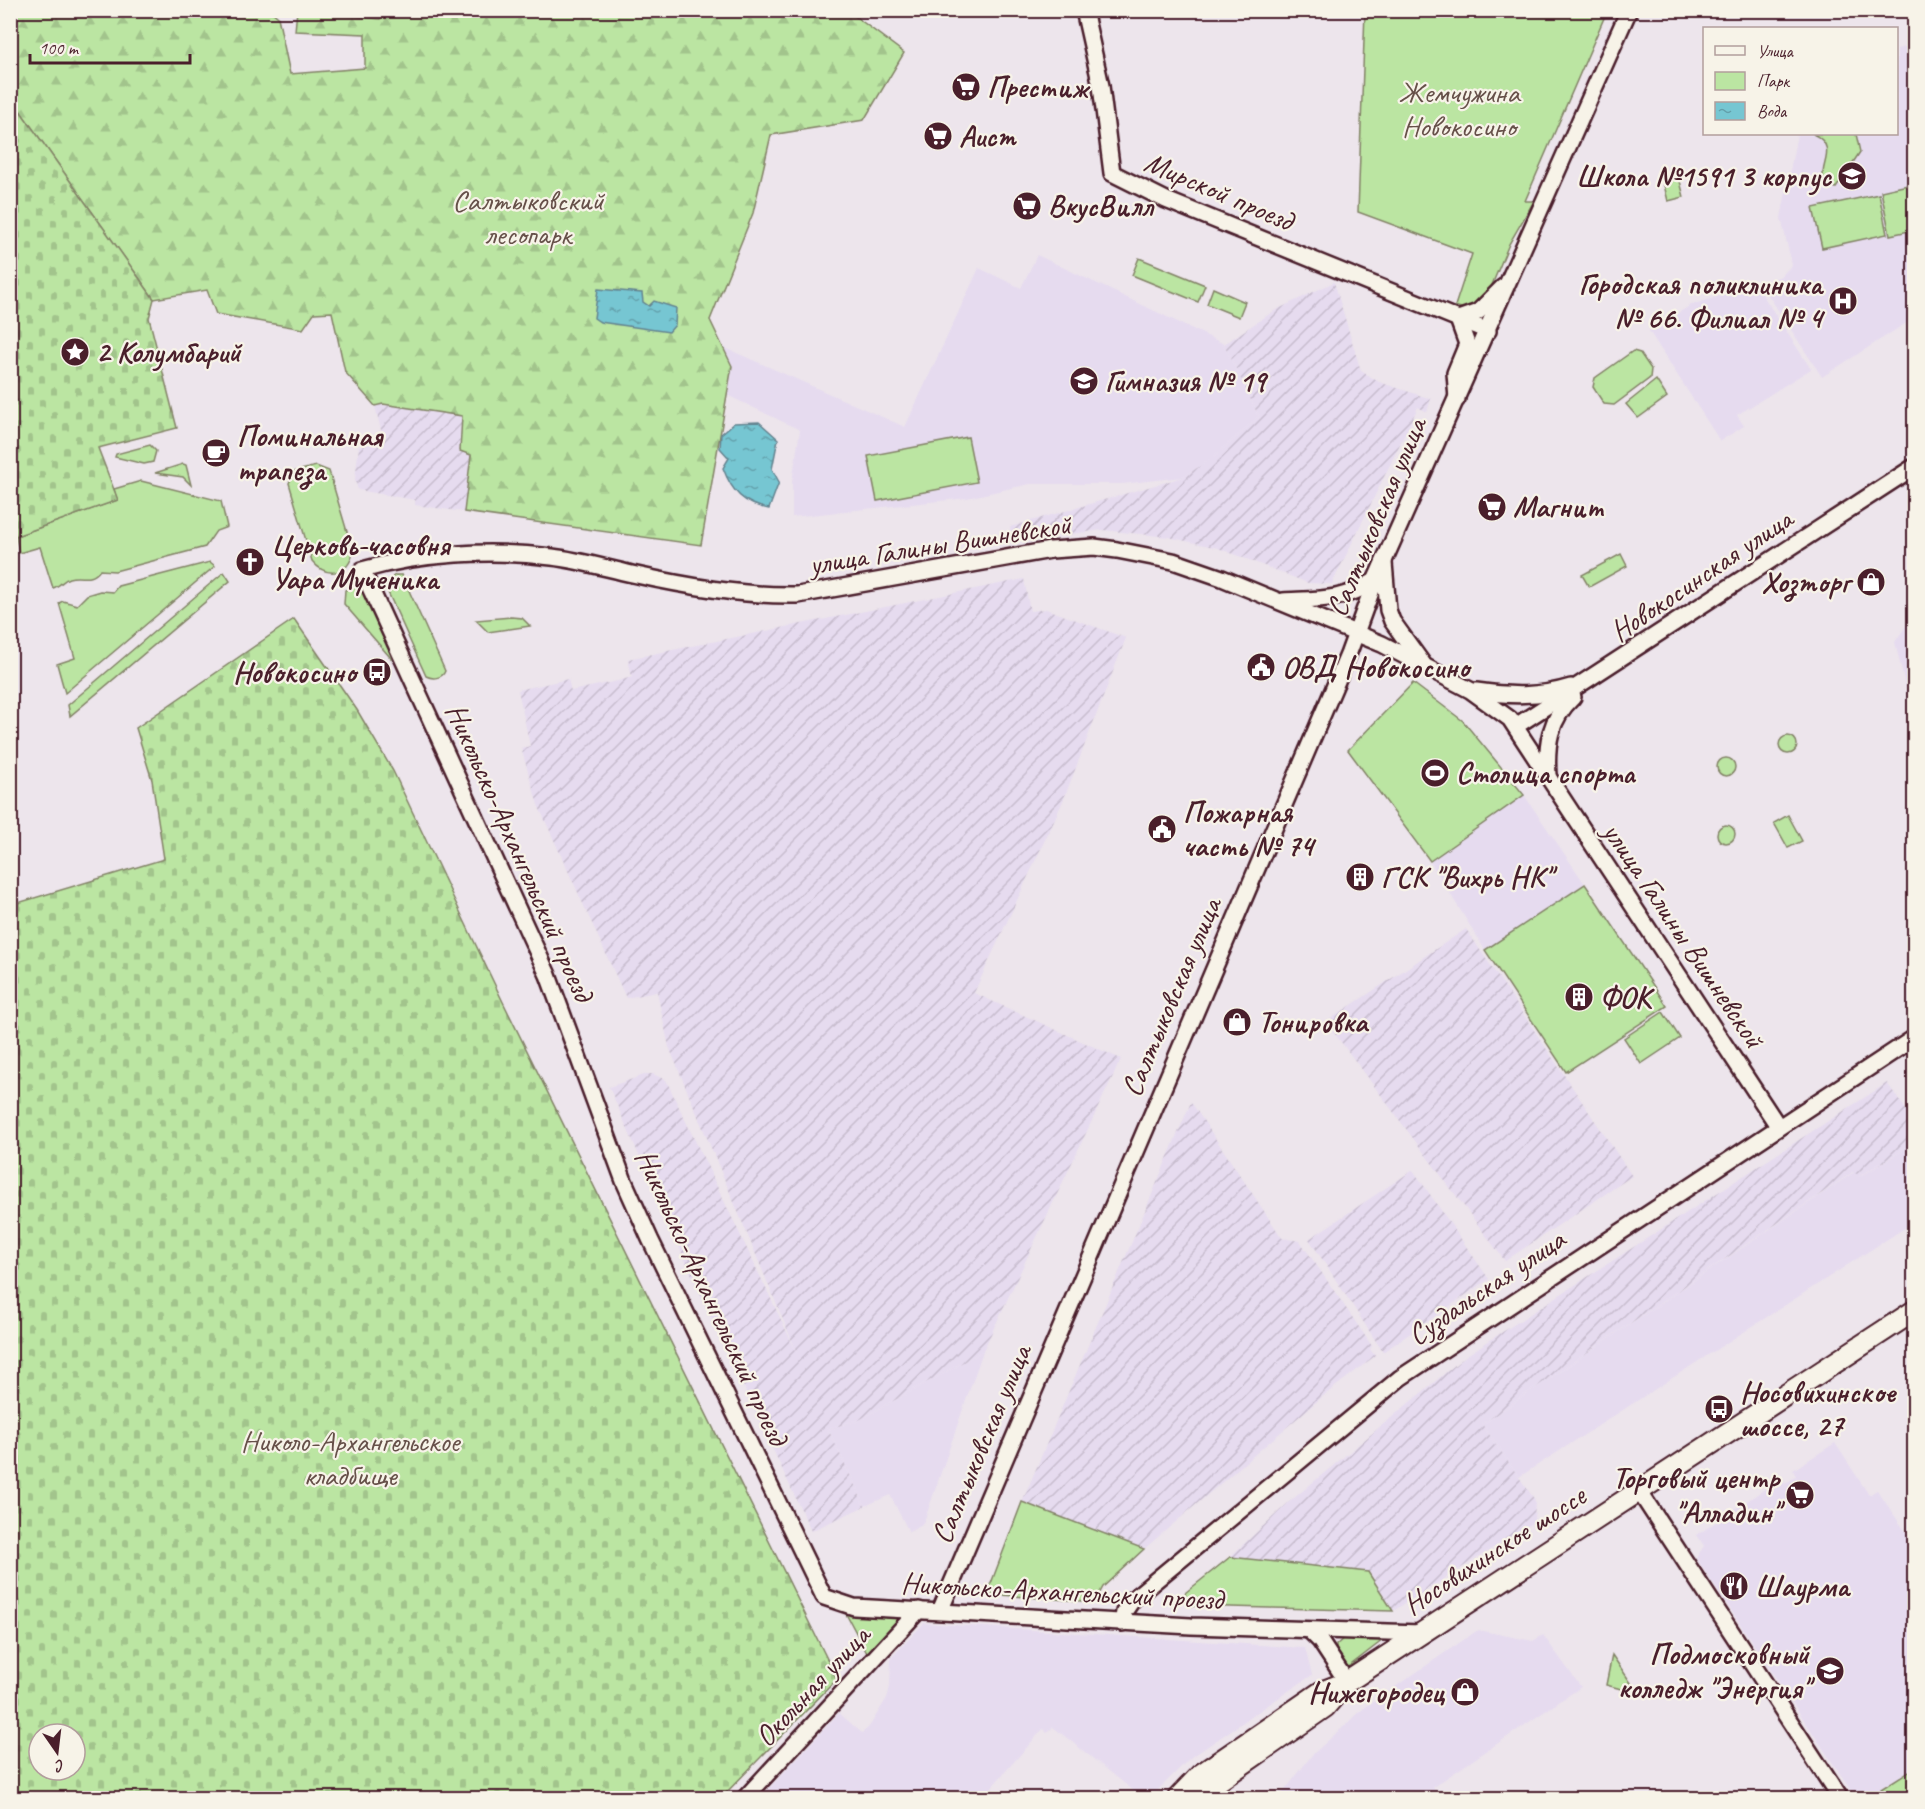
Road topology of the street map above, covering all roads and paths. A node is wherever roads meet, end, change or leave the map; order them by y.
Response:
1 (1084, 10) edge
2 (1626, 12) edge
3 (1511, 278) junction
4 (1458, 319) junction
5 (1488, 331) junction
6 (1457, 400) junction
7 (1914, 467) edge
8 (1384, 561) junction
9 (362, 570) joint
10 (1375, 581) junction
11 (1278, 601) junction
12 (1356, 633) junction
13 (1424, 666) junction
14 (1591, 680) junction
15 (1470, 690) junction
16 (1516, 726) junction
17 (1549, 779) junction
18 (1914, 1038) edge
19 (1778, 1126) junction
20 (1914, 1311) edge
21 (1639, 1491) junction
22 (919, 1610) junction
23 (940, 1611) junction
24 (1122, 1623) junction
25 (1345, 1630) junction
26 (1310, 1631) junction
27 (1422, 1633) junction
28 (1328, 1652) junction
29 (1347, 1682) junction
30 (745, 1798) edge
31 (1178, 1798) edge
32 (1200, 1798) edge
33 (1840, 1798) edge

1 - 4 street, Мирской проезд
2 - 3 street, Салтыковская улица
3 - 4 street
3 - 5 street, Салтыковская улица
4 - 5 street, Мирской проезд
4 - 6 street
5 - 6 street, Салтыковская улица
6 - 8 street, Салтыковская улица
7 - 14 street, Новокосинская улица
8 - 10 street, Салтыковская улица
8 - 13 street
9 - 11 street, улица Галины Вишневской
9 - 22 street, Никольско-Архангельский проезд
10 - 11 street
10 - 12 street, Салтыковская улица
11 - 12 street, улица Галины Вишневской
12 - 13 street, улица Галины Вишневской
12 - 23 street, Салтыковская улица
13 - 15 street, улица Галины Вишневской
14 - 15 street
14 - 16 street, Новокосинская улица
14 - 17 street
15 - 16 street, улица Галины Вишневской
16 - 17 street, улица Галины Вишневской
17 - 19 street, улица Галины Вишневской
18 - 19 street, Суздальская улица
19 - 24 street, Суздальская улица
20 - 21 main road, Носовихинское шоссе
21 - 27 main road, Носовихинское шоссе
21 - 33 street
22 - 23 street, Никольско-Архангельский проезд
22 - 30 street, Окольная улица
23 - 24 street, Никольско-Архангельский проезд
24 - 26 street, Никольско-Архангельский проезд
25 - 26 street, Никольско-Архангельский проезд
25 - 27 street, Никольско-Архангельский проезд
25 - 28 street
26 - 28 street
27 - 29 main road, Носовихинское шоссе
28 - 29 street
29 - 31 main road, Носовихинское шоссе
29 - 32 main road, Носовихинское шоссе

